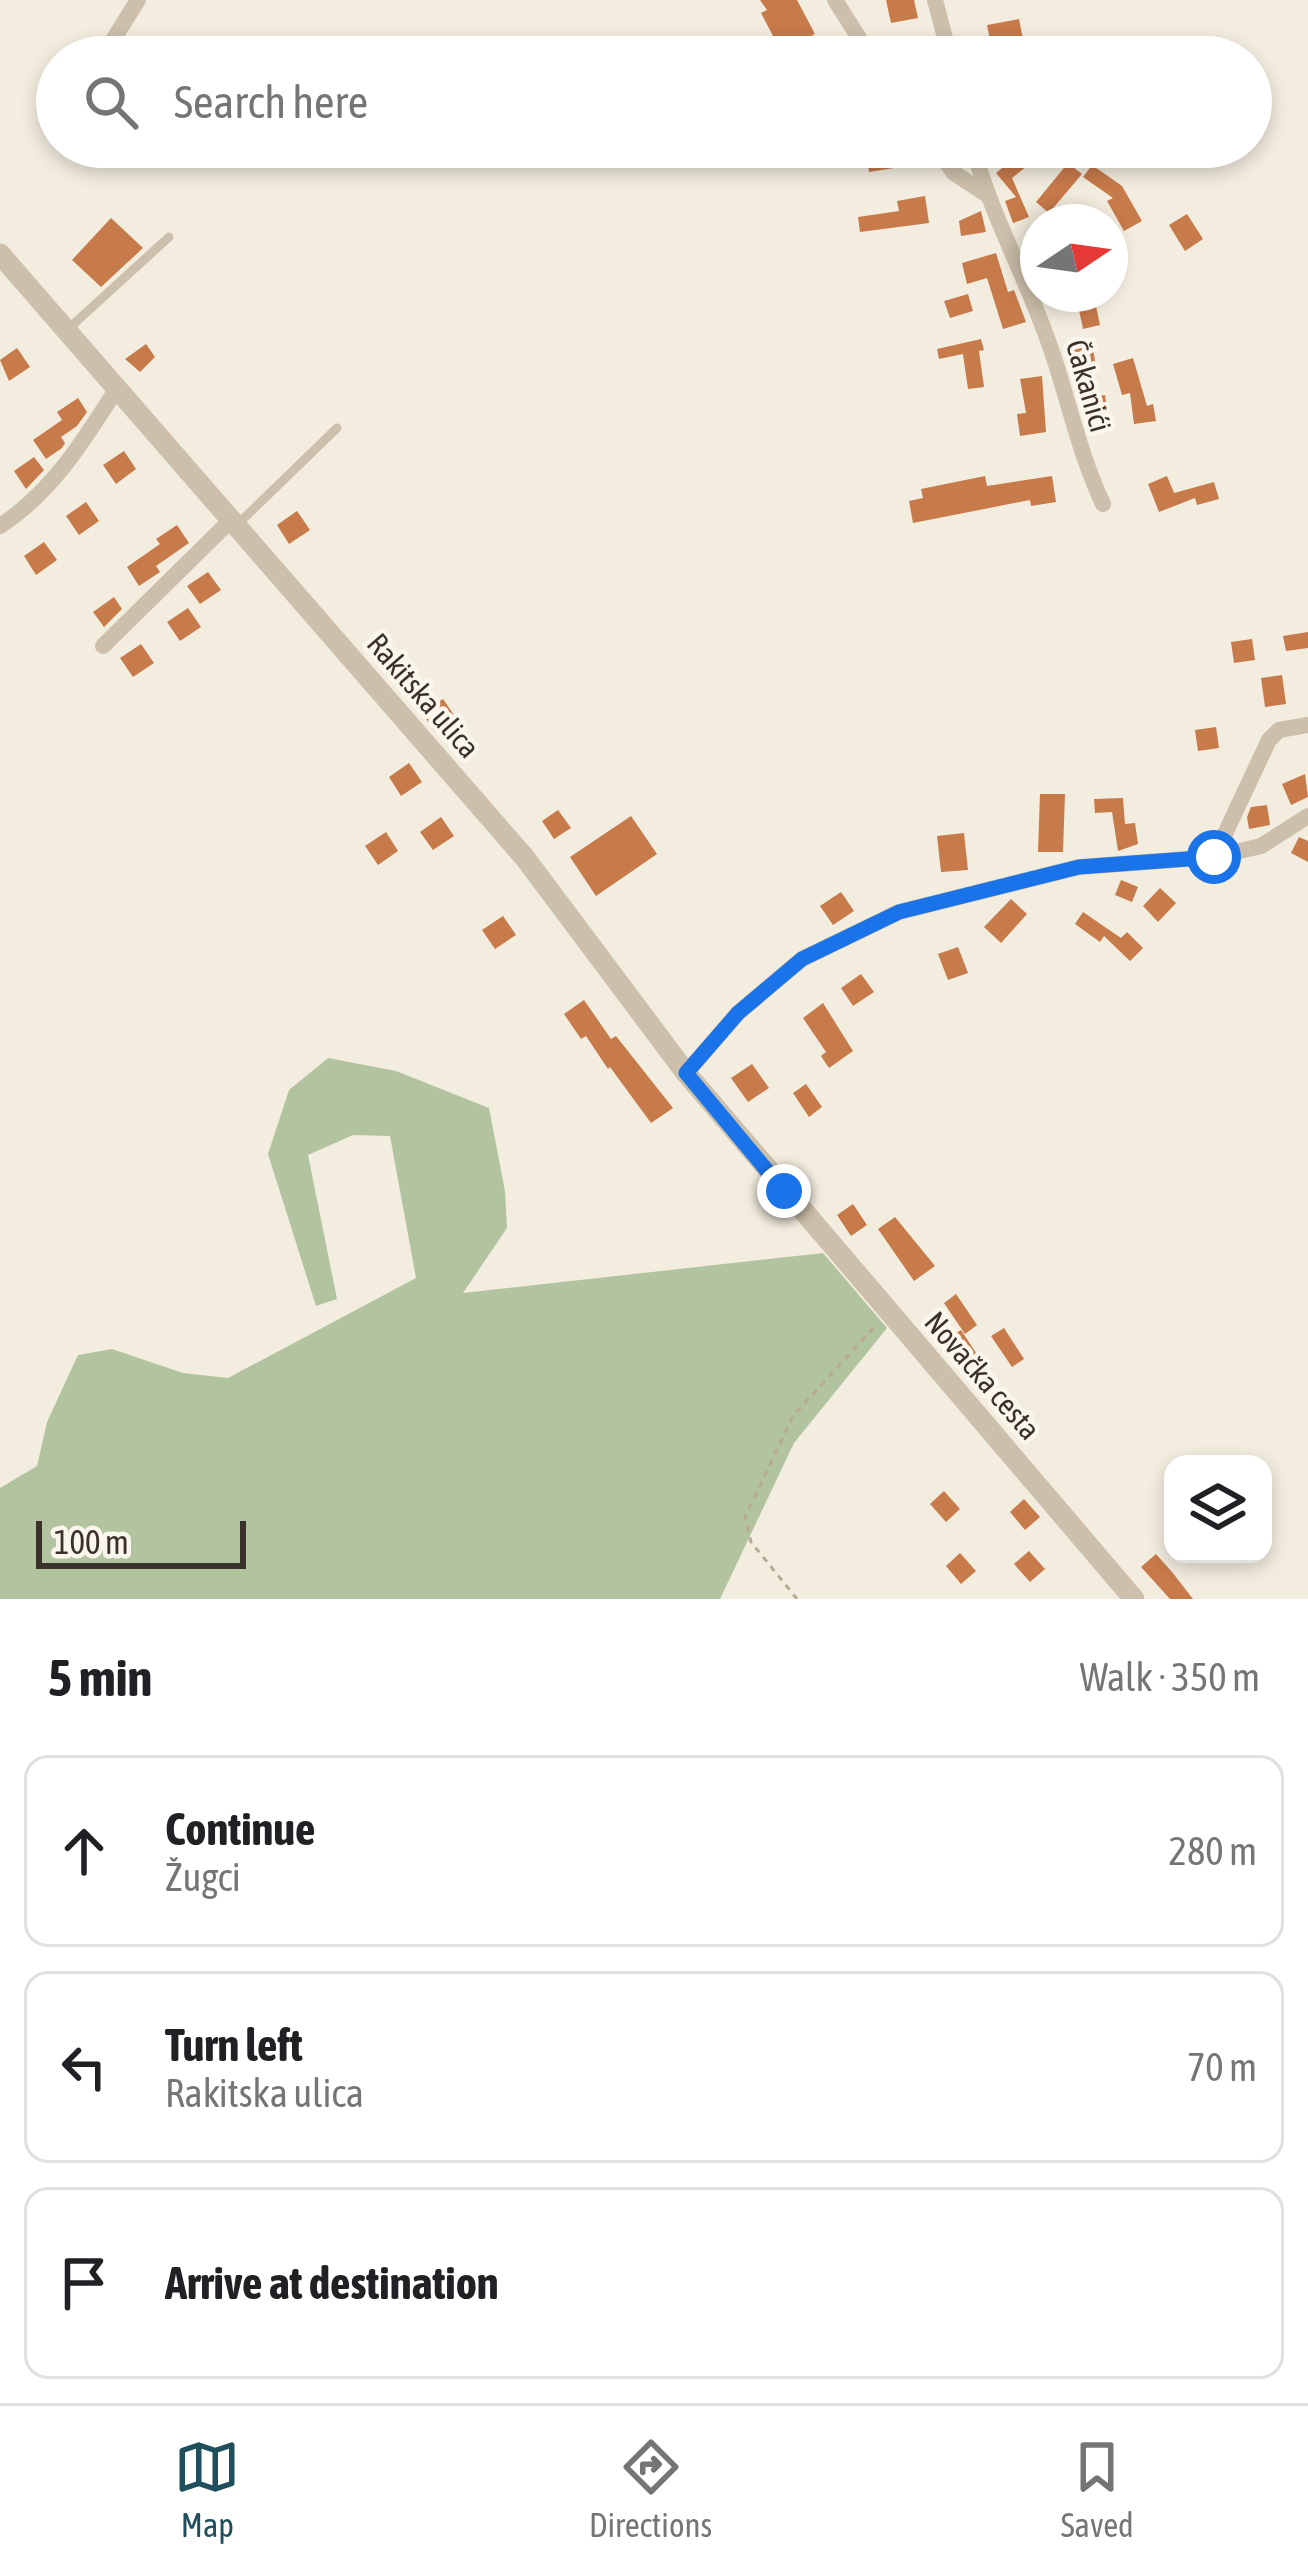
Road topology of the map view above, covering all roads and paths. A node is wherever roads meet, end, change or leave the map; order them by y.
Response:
1 (138, 0) edge
2 (835, 0) edge
3 (935, 0) edge
4 (115, 36) edge
5 (858, 36) edge
6 (944, 36) edge
7 (950, 168) edge
8 (979, 168) edge
9 (986, 194) junction
10 (169, 237) dead end
11 (0, 254) edge
12 (66, 331) junction
13 (116, 390) junction
14 (337, 428) dead end
15 (1102, 504) dead end
16 (232, 524) junction
17 (0, 526) edge
18 (103, 646) dead end
19 (1308, 725) edge
20 (1308, 816) edge
21 (1214, 857) junction
22 (686, 1073) junction
23 (784, 1191) joint
24 (888, 1312) junction
25 (796, 1599) edge
26 (1134, 1599) edge

1 - 4 street
2 - 5 street
3 - 6 street
7 - 9 street
8 - 9 street, Čakanići
9 - 15 street, Čakanići
10 - 12 lane
11 - 12 street, Rakitska ulica
12 - 13 street, Rakitska ulica
13 - 16 street, Rakitska ulica
13 - 17 street
14 - 16 lane
16 - 18 street
16 - 22 street, Rakitska ulica
19 - 21 street
20 - 21 street
21 - 22 street
22 - 23 street, Rakitska ulica
23 - 24 street, Novačka cesta
24 - 25 path
24 - 26 street, Novačka cesta

